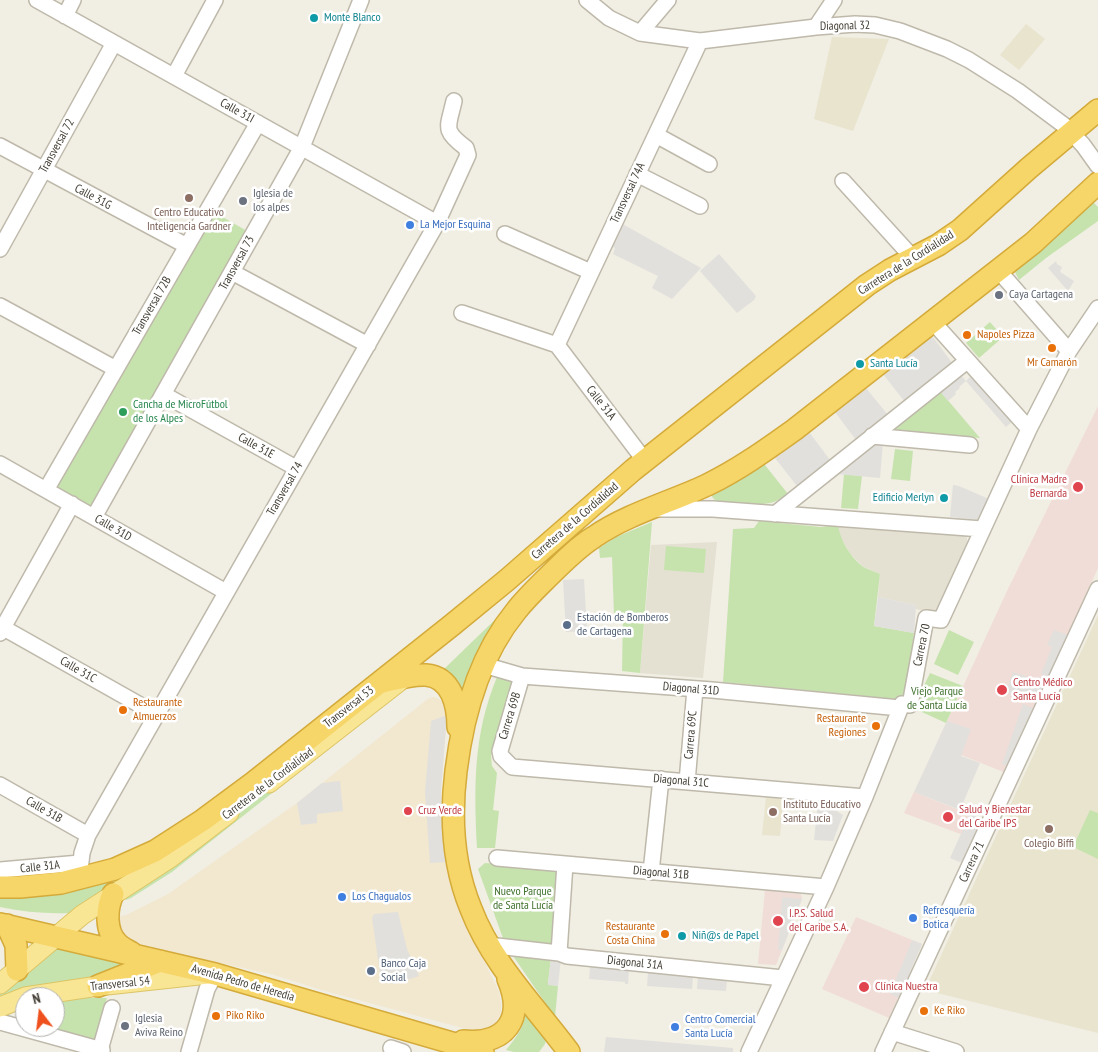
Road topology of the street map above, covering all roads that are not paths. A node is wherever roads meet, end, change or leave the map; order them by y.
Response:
1 (37, 0) edge
2 (73, 0) edge
3 (215, 0) edge
4 (361, 0) edge
5 (587, 0) edge
6 (668, 0) edge
7 (834, 0) edge
8 (66, 16) junction
9 (816, 27) junction
10 (640, 33) junction
11 (700, 41) junction
12 (114, 43) junction
13 (174, 76) junction
14 (454, 101) dead end
15 (1098, 110) edge
16 (258, 123) junction
17 (1072, 132) junction
18 (656, 135) junction
19 (0, 146) edge
20 (302, 147) junction
21 (709, 164) dead end
22 (1098, 166) edge
23 (44, 170) junction
24 (637, 174) junction
25 (844, 181) dead end
26 (1098, 183) edge
27 (700, 206) dead end
28 (437, 223) junction
29 (505, 234) dead end
30 (187, 246) junction
31 (0, 249) edge
32 (913, 258) junction
33 (998, 270) junction
34 (232, 272) junction
35 (591, 272) junction
36 (0, 306) edge
37 (1098, 308) edge
38 (462, 312) dead end
39 (933, 322) junction
40 (368, 345) junction
41 (557, 345) junction
42 (1069, 351) junction
43 (967, 361) junction
44 (116, 369) junction
45 (163, 394) junction
46 (1029, 430) junction
47 (872, 436) junction
48 (970, 445) dead end
49 (645, 460) junction
50 (0, 464) edge
51 (296, 468) junction
52 (709, 484) junction
53 (46, 490) junction
54 (72, 504) junction
55 (652, 509) junction
56 (712, 509) junction
57 (775, 514) junction
58 (94, 517) junction
59 (982, 529) junction
60 (507, 580) junction
61 (1098, 589) edge
62 (226, 592) junction
63 (1, 629) edge
64 (484, 665) junction
65 (522, 676) junction
66 (404, 678) junction
67 (380, 682) junction
68 (695, 689) junction
69 (900, 708) junction
70 (156, 714) junction
71 (501, 756) joint
72 (457, 767) junction
73 (661, 779) junction
74 (687, 782) junction
75 (0, 785) edge
76 (865, 797) junction
77 (88, 835) junction
78 (497, 858) dead end
79 (565, 864) junction
80 (0, 870) edge
81 (80, 871) junction
82 (652, 872) junction
83 (0, 887) edge
84 (826, 887) junction
85 (113, 894) junction
86 (3, 924) edge
87 (57, 938) junction
88 (488, 945) junction
89 (559, 953) junction
90 (137, 955) junction
91 (160, 961) junction
92 (17, 970) junction
93 (506, 972) junction
94 (214, 974) junction
95 (783, 978) junction
96 (0, 984) edge
97 (98, 986) junction
98 (65, 991) edge
99 (15, 1001) edge
100 (0, 1007) edge
101 (112, 1008) dead end
102 (0, 1022) edge
103 (892, 1032) junction
104 (437, 1038) junction
105 (101, 1051) edge
106 (189, 1052) edge
107 (483, 1052) edge
108 (569, 1052) edge
109 (749, 1052) edge
110 (883, 1052) edge
111 (956, 1052) edge

1 - 8 street, Calle 31I
2 - 8 street
3 - 13 street
4 - 20 street, Transversal 73
5 - 10 street, Diagonal 32
6 - 10 street
7 - 9 street
8 - 12 street, Calle 31I
9 - 11 street, Diagonal 32
9 - 17 street, Diagonal 32
10 - 11 street, Diagonal 32
11 - 18 street, Transversal 74A
12 - 13 street, Calle 31I
12 - 23 street, Transversal 72
13 - 16 street, Calle 31I
14 - 28 street, Transversal 74
15 - 17 highway, Carretera de la Cordialidad
16 - 20 street, Calle 31I
16 - 30 street, Transversal 72B
17 - 22 street, Diagonal 32
17 - 32 highway, Carretera de la Cordialidad
18 - 21 street
18 - 24 street, Transversal 74A
19 - 23 street, Calle 31G
20 - 28 street, Calle 31I
20 - 34 street, Transversal 73
23 - 30 street, Calle 31G
23 - 31 street, Transversal 72
24 - 27 street
24 - 35 street, Transversal 74A
25 - 32 street
26 - 33 highway, Carretera de la Cordialidad
28 - 40 street, Transversal 74
29 - 35 street
30 - 44 street, Transversal 72B
32 - 49 highway, Carretera de la Cordialidad
33 - 39 highway, Carretera de la Cordialidad
33 - 42 street
34 - 40 street
34 - 45 street, Transversal 73
35 - 41 street, Transversal 74A
36 - 44 street
37 - 42 street, Carrera 70
38 - 41 street
39 - 43 street
39 - 52 highway, Carretera de la Cordialidad
40 - 51 street, Transversal 74
41 - 49 street, Calle 31A
42 - 46 street, Carrera 70
43 - 46 street
43 - 47 street
44 - 53 street, Transversal 72B
45 - 51 street, Calle 31E
45 - 58 street, Transversal 73
46 - 59 street, Carrera 70
47 - 48 street
47 - 57 street
49 - 60 highway, Carretera de la Cordialidad
50 - 53 street, Calle 31D
51 - 62 street, Transversal 74
52 - 55 highway, Carretera de la Cordialidad
52 - 56 street
53 - 54 street, Calle 31D
54 - 58 street, Calle 31D
54 - 63 street
55 - 56 street
55 - 64 highway, Carretera de la Cordialidad
56 - 57 street
57 - 59 street
58 - 62 street, Calle 31D
59 - 69 street, Carrera 70
60 - 66 main road, Carretera de la Cordialidad
60 - 67 highway, Transversal 53
61 - 103 street, Carrera 71
62 - 70 street, Transversal 74
63 - 70 street, Calle 31C
64 - 65 street, Diagonal 31D
64 - 72 highway, Carretera de la Cordialidad
65 - 68 street, Diagonal 31D
65 - 71 street, Carrera 69B
66 - 67 highway
66 - 72 highway
66 - 85 main road, Carretera de la Cordialidad
67 - 81 highway, Transversal 53
68 - 69 street, Diagonal 31D
68 - 74 street, Carrera 69C
69 - 76 street, Carrera 70
70 - 77 street, Transversal 74
71 - 73 street, Diagonal 31C
72 - 88 highway, Carretera de la Cordialidad
73 - 74 street, Diagonal 31C
73 - 82 street
74 - 76 street, Diagonal 31C
75 - 77 street, Calle 31B
76 - 84 street, Carrera 70
77 - 81 street, Transversal 74
78 - 79 street, Diagonal 31B
79 - 82 street, Diagonal 31B
79 - 89 street
80 - 81 street, Calle 31A
81 - 83 highway
82 - 84 street, Diagonal 31B
84 - 95 street, Carrera 70
85 - 87 main road, Carretera de la Cordialidad
85 - 90 highway
86 - 87 highway, Avenida Pedro de Heredia
86 - 92 highway
87 - 90 highway, Avenida Pedro de Heredia
87 - 92 main road
88 - 89 street, Diagonal 31A
88 - 93 highway, Carretera de la Cordialidad
89 - 95 street, Diagonal 31A
90 - 91 highway, Avenida Pedro de Heredia
91 - 94 highway, Avenida Pedro de Heredia
91 - 97 highway
92 - 96 main road
93 - 104 highway
93 - 108 highway
94 - 97 main road, Transversal 54
94 - 104 highway, Avenida Pedro de Heredia
94 - 106 street
95 - 109 street, Carrera 70
97 - 98 main road, Transversal 54
99 - 100 main road, Transversal 54
101 - 105 street
102 - 105 street
103 - 110 street, Carrera 71
103 - 111 street
104 - 107 highway, Avenida Pedro de Heredia

